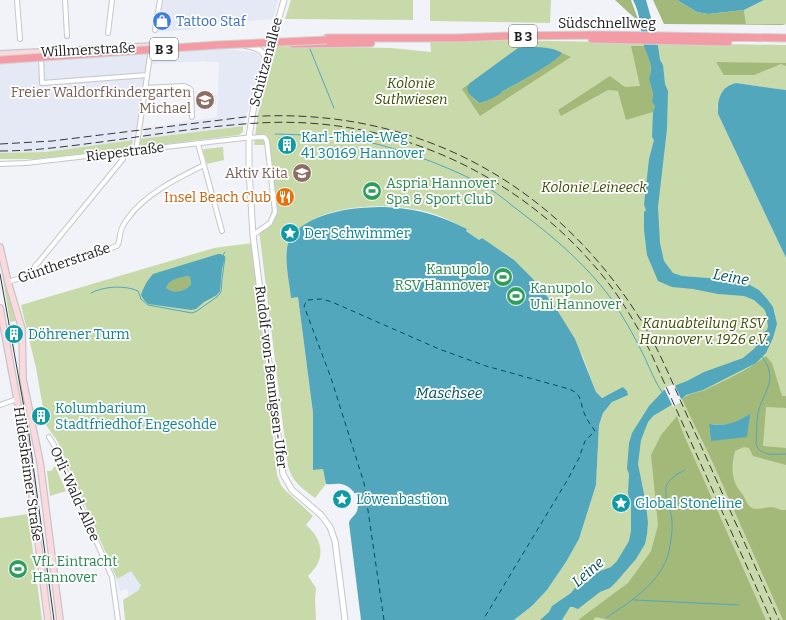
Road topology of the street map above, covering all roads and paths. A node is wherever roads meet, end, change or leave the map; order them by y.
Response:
1 (17, 0) edge
2 (65, 0) edge
3 (112, 0) edge
4 (160, 0) edge
5 (284, 0) edge
6 (155, 30) dead end
7 (108, 33) dead end
8 (67, 36) dead end
9 (677, 38) junction
10 (786, 38) edge
11 (20, 39) dead end
12 (327, 39) junction
13 (431, 39) junction
14 (387, 41) junction
15 (271, 42) junction
16 (235, 43) junction
17 (786, 43) edge
18 (151, 46) junction
19 (41, 52) junction
20 (0, 57) edge
21 (266, 62) junction
22 (147, 75) junction
23 (144, 88) junction
24 (192, 117) dead end
25 (250, 124) joint
26 (249, 137) junction
27 (198, 144) junction
28 (136, 151) junction
29 (123, 153) junction
30 (0, 164) edge
31 (204, 165) junction
32 (222, 231) dead end
33 (256, 234) junction
34 (0, 247) edge
35 (1, 254) edge
36 (34, 274) junction
37 (8, 282) junction
38 (0, 308) edge
39 (17, 398) junction
40 (0, 405) edge
41 (49, 437) dead end
42 (48, 620) edge
43 (60, 620) edge
44 (118, 620) edge
45 (345, 620) edge

1 - 11 street
2 - 8 street
3 - 7 street
4 - 6 street
5 - 15 street, Schützenallee
9 - 10 highway, Südschnellweg / B 3
9 - 13 highway, Südschnellweg / B 3
9 - 17 highway, Südschnellweg / B 3
12 - 13 highway, B 3
12 - 14 highway, B 3
12 - 20 highway, B 3, bridge
13 - 14 highway, B 3
14 - 15 highway
15 - 16 main road, Willmerstraße
15 - 21 street, Schützenallee
16 - 18 main road, Willmerstraße
16 - 21 street
18 - 19 main road, Willmerstraße
18 - 22 street
19 - 20 main road, Willmerstraße
19 - 22 street
21 - 25 street, Schützenallee
22 - 23 street
23 - 24 street
23 - 28 street
25 - 26 street, Rudolf-von-Bennigsen-Ufer
26 - 27 street, Riepestraße
26 - 33 street, Rudolf-von-Bennigsen-Ufer
26 - 33 street
27 - 28 street, Riepestraße
27 - 31 street
28 - 29 street, Riepestraße
29 - 30 street, Riepestraße
29 - 36 street
31 - 32 street
31 - 36 street, Güntherstraße
33 - 45 street, Rudolf-von-Bennigsen-Ufer
34 - 35 main road, Hildesheimer Straße
35 - 37 main road, Hildesheimer Straße
36 - 37 street, Güntherstraße
37 - 43 main road, Hildesheimer Straße
38 - 39 main road, Hildesheimer Straße
39 - 40 street, Hildesheimer Straße
39 - 42 main road, Hildesheimer Straße
41 - 44 street, Orli-Wald-Allee

